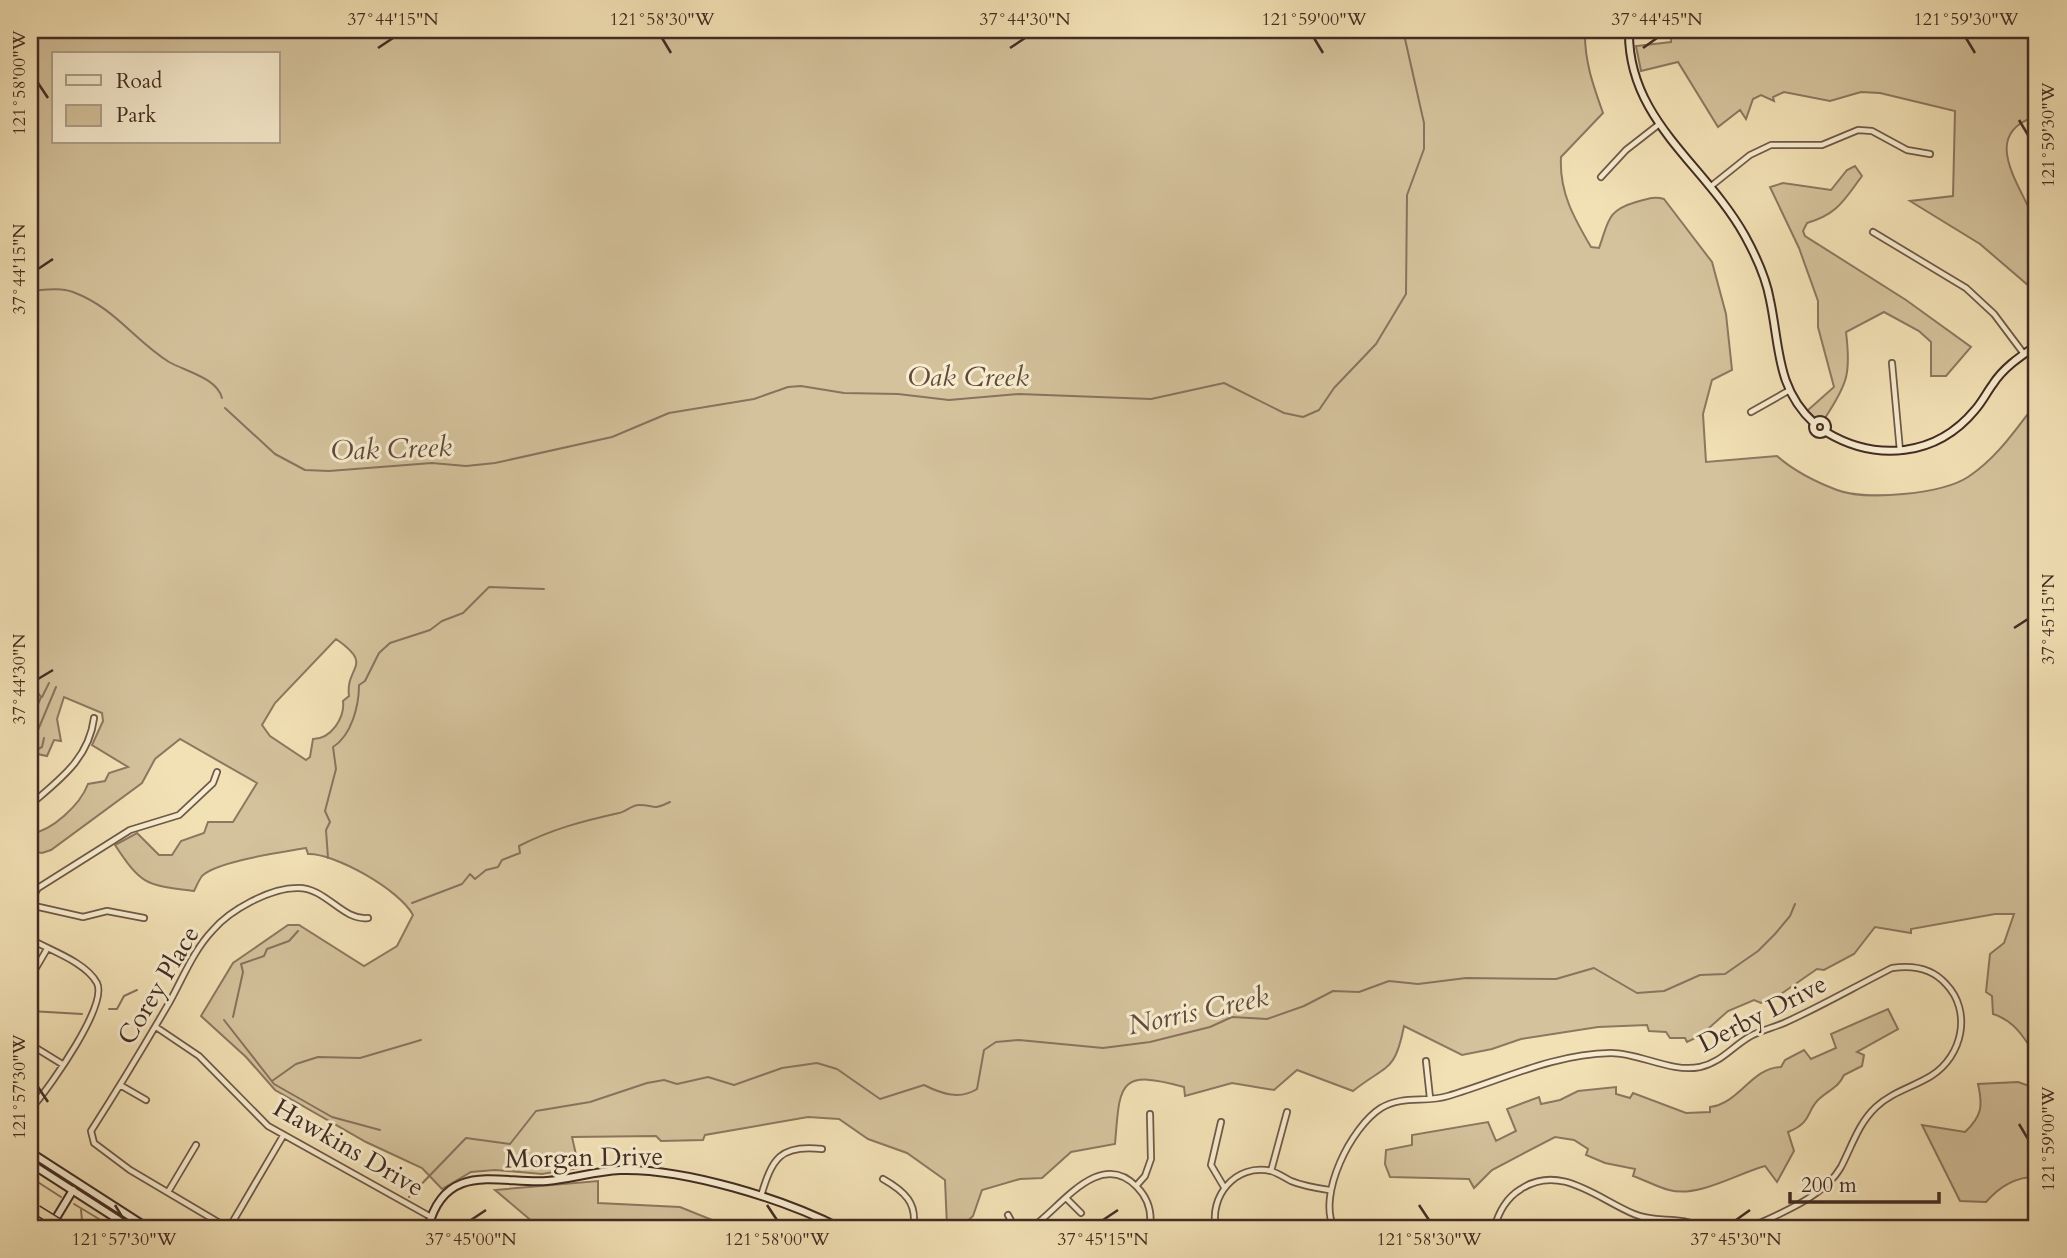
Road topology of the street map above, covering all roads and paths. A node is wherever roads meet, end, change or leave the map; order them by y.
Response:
1 (1629, 30) edge
2 (1658, 125) junction
3 (1930, 154) dead end
4 (1601, 177) dead end
5 (1710, 187) junction
6 (1873, 232) dead end
7 (2037, 345) edge
8 (2024, 355) junction
9 (1892, 363) dead end
10 (1788, 391) junction
11 (1751, 412) dead end
12 (1899, 451) junction
13 (94, 719) dead end
14 (217, 772) dead end
15 (30, 805) edge
16 (30, 903) edge
17 (144, 918) dead end
18 (369, 918) dead end
19 (30, 939) edge
20 (47, 949) junction
21 (30, 978) edge
22 (156, 1027) junction
23 (36, 1048) dead end
24 (1426, 1061) dead end
25 (62, 1064) junction
26 (120, 1084) junction
27 (1430, 1098) junction
28 (146, 1100) dead end
29 (30, 1101) edge
30 (1287, 1112) dead end
31 (1150, 1114) dead end
32 (1221, 1122) dead end
33 (283, 1136) junction
34 (196, 1144) dead end
35 (822, 1149) dead end
36 (30, 1152) edge
37 (30, 1163) edge
38 (1271, 1171) junction
39 (883, 1179) dead end
40 (78, 1183) junction
41 (1136, 1186) junction
42 (1224, 1187) junction
43 (1329, 1190) junction
44 (73, 1191) junction
45 (168, 1192) junction
46 (761, 1197) junction
47 (1066, 1198) junction
48 (33, 1207) edge
49 (1081, 1213) dead end
50 (1008, 1214) dead end
51 (431, 1217) junction
52 (30, 1224) edge
53 (37, 1228) edge
54 (50, 1228) edge
55 (66, 1228) edge
56 (131, 1228) edge
57 (148, 1228) edge
58 (228, 1228) edge
59 (428, 1228) edge
60 (840, 1228) edge
61 (913, 1228) edge
62 (1014, 1228) edge
63 (1031, 1228) edge
64 (1150, 1228) edge
65 (1216, 1228) edge
66 (1334, 1228) edge
67 (1455, 1228) edge
68 (1494, 1228) edge
69 (1702, 1228) edge
70 (1749, 1228) edge

1 - 2 street
2 - 4 street
2 - 5 street
3 - 5 street
5 - 10 street
6 - 8 street
7 - 8 street
8 - 12 street
9 - 12 street
10 - 11 street
10 - 12 street
13 - 15 street
14 - 16 street
16 - 17 street
18 - 22 street, Corey Place
19 - 20 street
20 - 21 street
20 - 25 street
22 - 26 street, Corey Place
22 - 33 street, Hawkins Drive
23 - 25 street
24 - 27 street
25 - 29 street
26 - 28 street
26 - 45 street, Corey Place
27 - 43 street, Derby Drive
27 - 70 street, Derby Drive
30 - 38 street
31 - 41 street
32 - 42 street
33 - 51 street, Hawkins Drive
33 - 58 street
34 - 45 street
35 - 46 street
36 - 40 street
37 - 44 street
38 - 42 street
38 - 43 street
39 - 61 street
40 - 44 street
40 - 57 street
41 - 47 street
41 - 64 street
42 - 65 street
43 - 66 street
44 - 54 street
44 - 56 street
45 - 58 street
46 - 51 street, Morgan Drive
46 - 60 street, Morgan Drive
47 - 49 street
47 - 63 street
48 - 55 highway, bridge
50 - 62 street
51 - 59 street, Morgan Drive
52 - 53 highway
67 - 68 street
68 - 69 street

